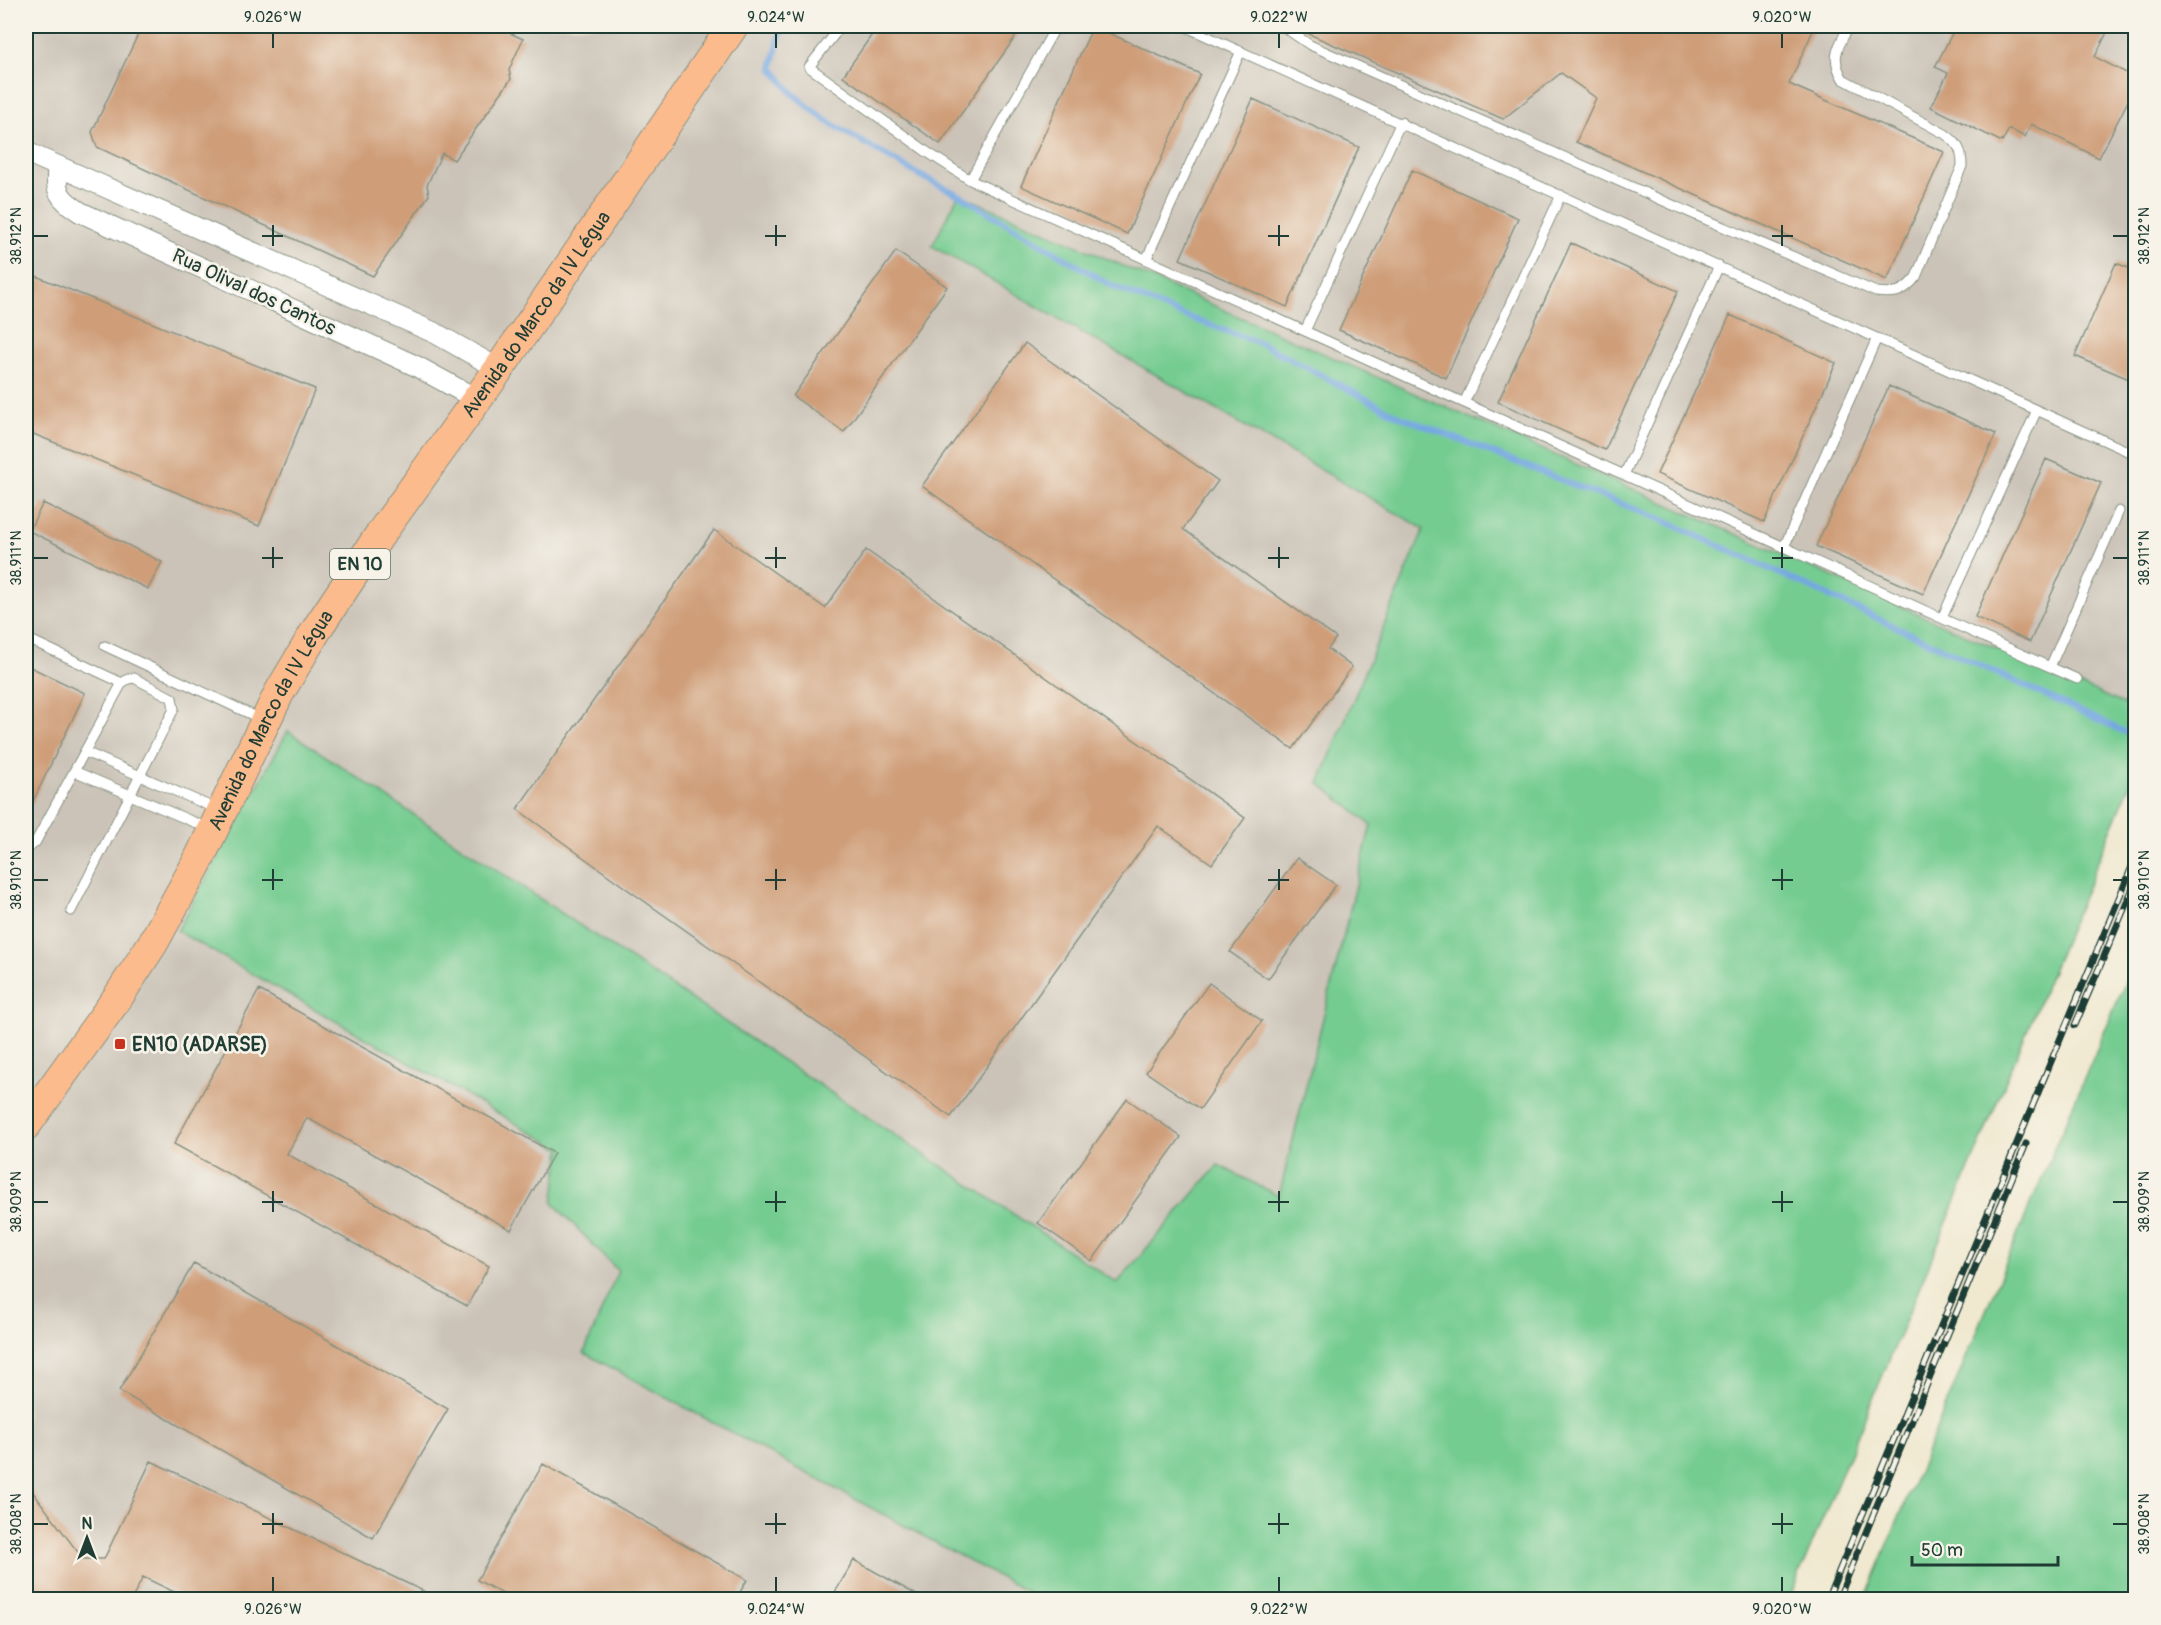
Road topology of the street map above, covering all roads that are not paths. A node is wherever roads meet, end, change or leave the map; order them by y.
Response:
1 (733, 26) edge
2 (841, 26) edge
3 (1184, 26) edge
4 (1282, 26) edge
5 (1849, 26) edge
6 (1055, 28) dead end
7 (1241, 51) junction
8 (1401, 123) junction
9 (26, 152) edge
10 (58, 166) junction
11 (970, 180) junction
12 (1561, 195) junction
13 (1146, 260) junction
14 (1719, 266) junction
15 (1305, 332) junction
16 (1877, 338) junction
17 (499, 369) junction
18 (478, 400) junction
19 (1464, 403) junction
20 (2037, 410) junction
21 (2136, 458) edge
22 (1624, 475) junction
23 (2119, 511) dead end
24 (1784, 547) junction
25 (1942, 618) junction
26 (26, 638) edge
27 (105, 646) dead end
28 (2050, 667) junction
29 (2077, 679) dead end
30 (122, 682) junction
31 (265, 720) junction
32 (85, 752) junction
33 (75, 771) junction
34 (138, 777) junction
35 (129, 795) junction
36 (217, 821) junction
37 (26, 849) edge
38 (71, 912) dead end
39 (26, 1125) edge

1 - 17 main road, Avenida do Marco da IV Légua / EN 10
2 - 11 lane
3 - 7 lane
4 - 5 lane
6 - 11 lane
7 - 8 lane
7 - 13 lane
8 - 12 lane
8 - 15 lane
9 - 10 street, Rua Olival dos Cantos
10 - 17 street, Rua Olival dos Cantos
10 - 18 street, Rua Olival dos Cantos
11 - 13 lane
12 - 14 lane
12 - 19 lane
13 - 15 lane
14 - 16 lane
14 - 22 lane
15 - 19 lane
16 - 20 lane
16 - 24 lane
17 - 18 main road, Avenida do Marco da IV Légua / EN 10
18 - 31 main road, Avenida do Marco da IV Légua / EN 10
19 - 22 lane
20 - 21 lane
20 - 25 lane
22 - 24 lane
23 - 28 lane
24 - 25 lane
25 - 28 lane
26 - 30 lane
27 - 31 lane
28 - 29 lane
30 - 32 lane
30 - 34 lane
31 - 36 main road, Avenida do Marco da IV Légua / EN 10
32 - 33 lane
32 - 34 lane
33 - 35 lane
33 - 37 lane
34 - 35 lane
34 - 36 lane
35 - 36 lane
35 - 38 lane
36 - 39 main road, Avenida do Marco da IV Légua / EN 10

